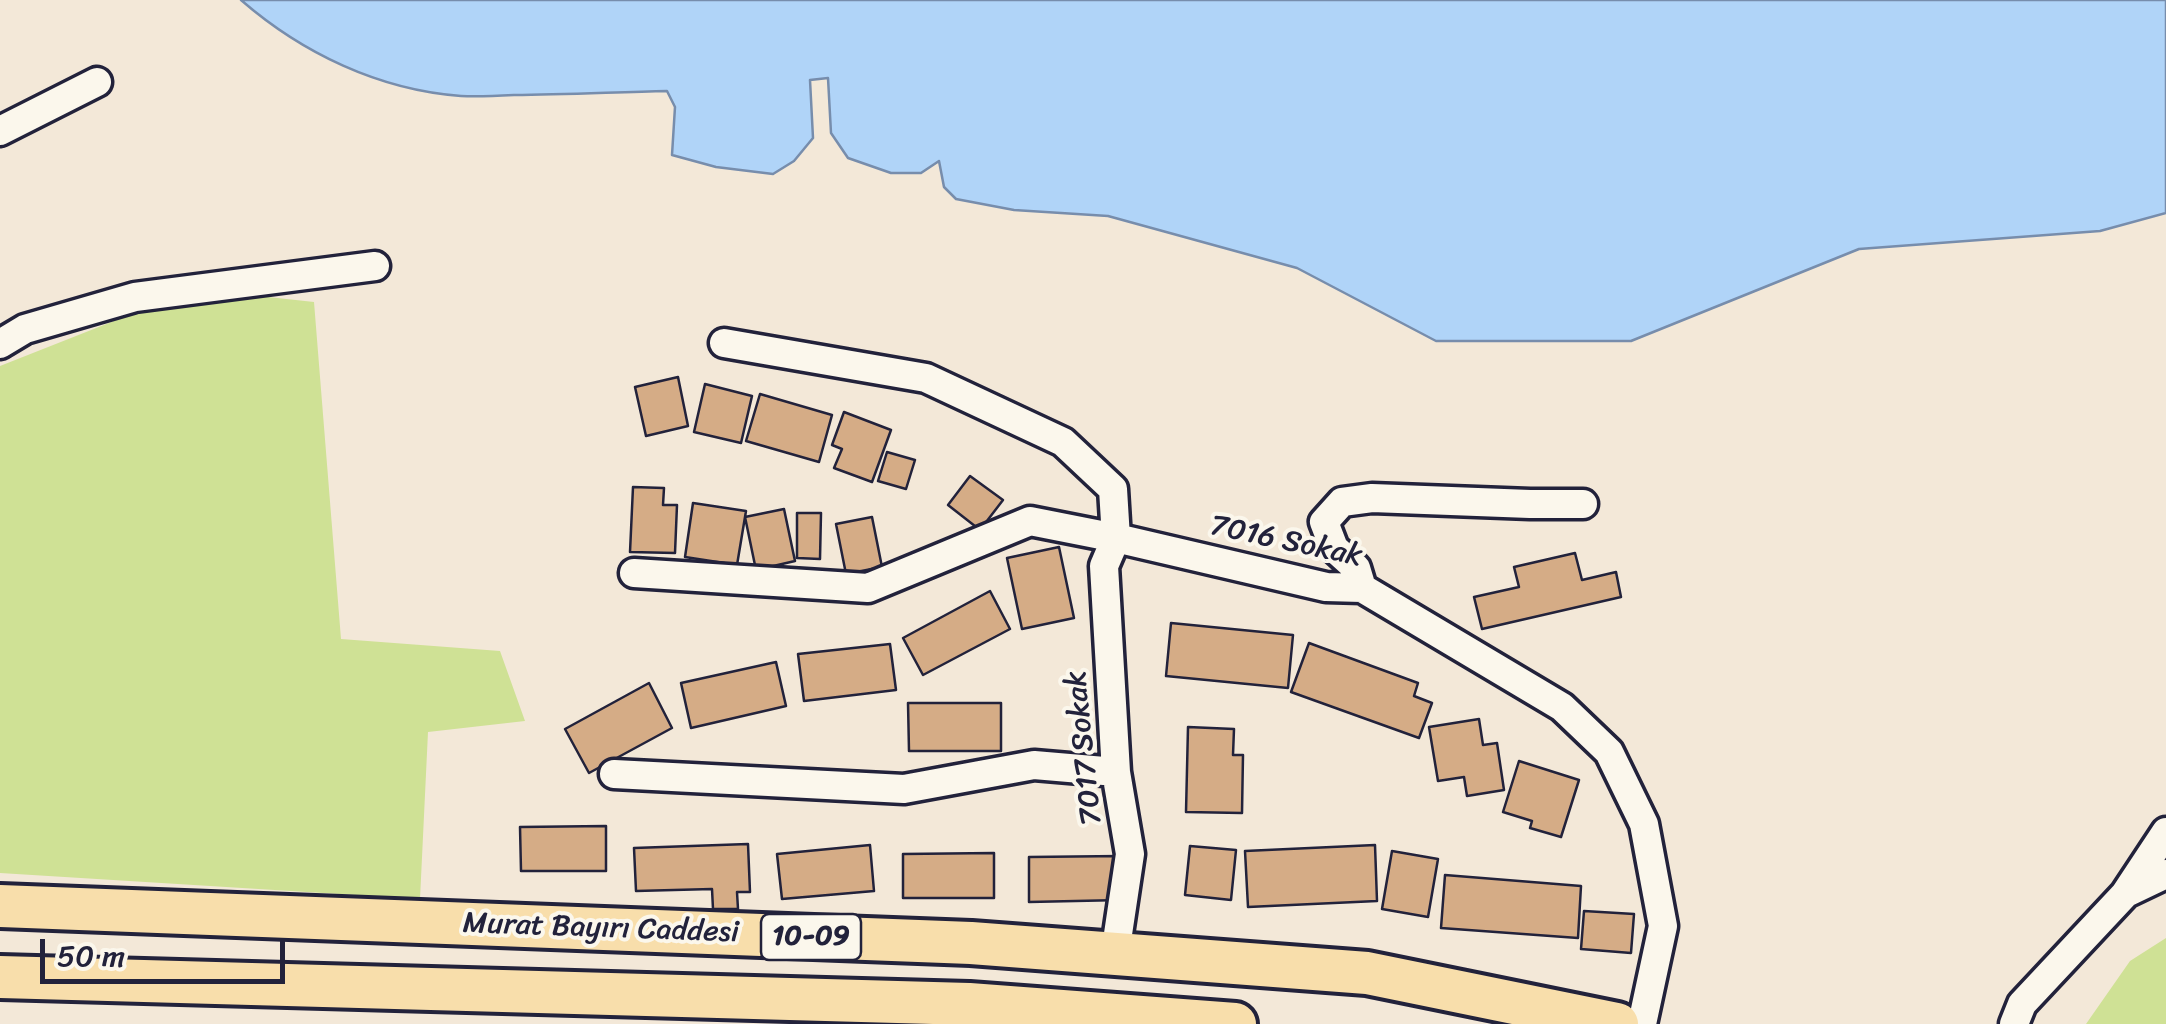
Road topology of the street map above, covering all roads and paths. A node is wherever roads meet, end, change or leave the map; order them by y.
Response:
1 (98, 82) dead end
2 (0, 131) edge
3 (375, 266) dead end
4 (724, 343) dead end
5 (0, 344) edge
6 (1583, 504) dead end
7 (1116, 538) junction
8 (634, 572) dead end
9 (1362, 588) junction
10 (1116, 772) junction
11 (614, 774) dead end
12 (2166, 832) edge
13 (2166, 874) edge
14 (2125, 894) junction
15 (0, 906) edge
16 (1115, 954) junction
17 (0, 977) edge
18 (1235, 1024) edge
19 (1617, 1024) edge
20 (1642, 1024) edge
21 (2014, 1024) edge

1 - 2 street
3 - 5 street
4 - 7 street, 7017 Sokak
6 - 9 street
7 - 8 street, 7016 Sokak
7 - 9 street, 7016 Sokak
7 - 10 street, 7017 Sokak
9 - 20 street, 7016 Sokak
10 - 11 street
10 - 16 street, 7017 Sokak
12 - 14 street
13 - 14 street
14 - 21 street
15 - 16 main road, Murat Bayırı Caddesi / 10-09
16 - 19 main road, Murat Bayırı Caddesi / 10-09
17 - 18 main road, 10-09

